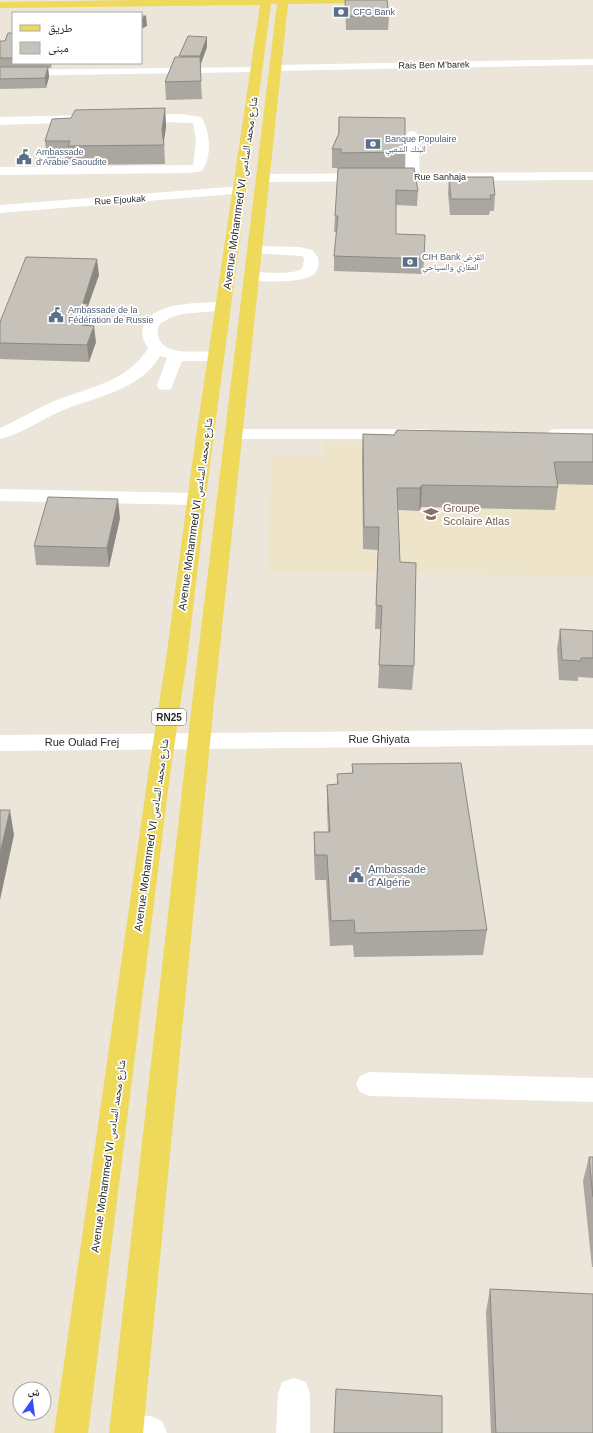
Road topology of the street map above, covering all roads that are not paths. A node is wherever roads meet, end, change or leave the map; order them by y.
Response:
1 (368, 0) edge
2 (274, 1) edge
3 (203, 2) edge
4 (0, 5) edge
5 (230, 12) dead end
6 (593, 62) edge
7 (266, 69) junction
8 (0, 73) edge
9 (103, 118) edge
10 (119, 118) edge
11 (0, 121) edge
12 (412, 135) dead end
13 (0, 171) edge
14 (593, 176) edge
15 (413, 177) junction
16 (263, 178) junction
17 (240, 190) junction
18 (0, 206) edge
19 (255, 250) junction
20 (252, 276) junction
21 (223, 307) junction
22 (156, 348) junction
23 (176, 355) junction
24 (216, 356) junction
25 (165, 386) dead end
26 (0, 434) edge
27 (234, 434) junction
28 (444, 434) edge
29 (538, 434) edge
30 (593, 434) edge
31 (0, 494) edge
32 (196, 499) junction
33 (593, 737) edge
34 (165, 741) junction
35 (199, 741) junction
36 (0, 743) edge
37 (370, 1084) dead end
38 (593, 1090) edge
39 (294, 1394) dead end
40 (71, 1433) edge
41 (134, 1433) edge
42 (293, 1433) edge

1 - 2 main road
2 - 3 main road
2 - 7 main road, Avenue Mohammed VI شارع محمد السادس / RN25
2 - 7 main road, Avenue Mohammed VI شارع محمد السادس / RN25
3 - 4 main road
3 - 5 main road
6 - 7 street, Rais Ben M’barek
7 - 8 street, Rais Ben M’barek
7 - 16 main road, Avenue Mohammed VI شارع محمد السادس / RN25
7 - 17 main road, Avenue Mohammed VI شارع محمد السادس / RN25
9 - 11 street
10 - 13 street
12 - 15 street
14 - 15 street, Rue Sanhaja
15 - 16 street, Rue Sanhaja
16 - 19 main road, Avenue Mohammed VI شارع محمد السادس / RN25
17 - 18 street, Rue Ejoukak
17 - 21 main road, Avenue Mohammed VI شارع محمد السادس / RN25
19 - 20 main road, Avenue Mohammed VI شارع محمد السادس / RN25
19 - 20 street
20 - 27 main road, Avenue Mohammed VI شارع محمد السادس / RN25
21 - 22 street
21 - 24 main road, Avenue Mohammed VI شارع محمد السادس / RN25
22 - 23 street
22 - 26 street
23 - 24 street
23 - 25 street
24 - 32 main road, Avenue Mohammed VI شارع محمد السادس / RN25
27 - 28 street
27 - 35 main road, Avenue Mohammed VI شارع محمد السادس / RN25
29 - 30 street
31 - 32 street
32 - 34 main road, Avenue Mohammed VI شارع محمد السادس / RN25
33 - 35 street, Rue Ghiyata
34 - 35 street, Rue Ghiyata
34 - 36 street, Rue Oulad Frej
34 - 40 main road, Avenue Mohammed VI شارع محمد السادس / RN25
35 - 41 main road, Avenue Mohammed VI شارع محمد السادس / RN25
37 - 38 street
39 - 42 street

